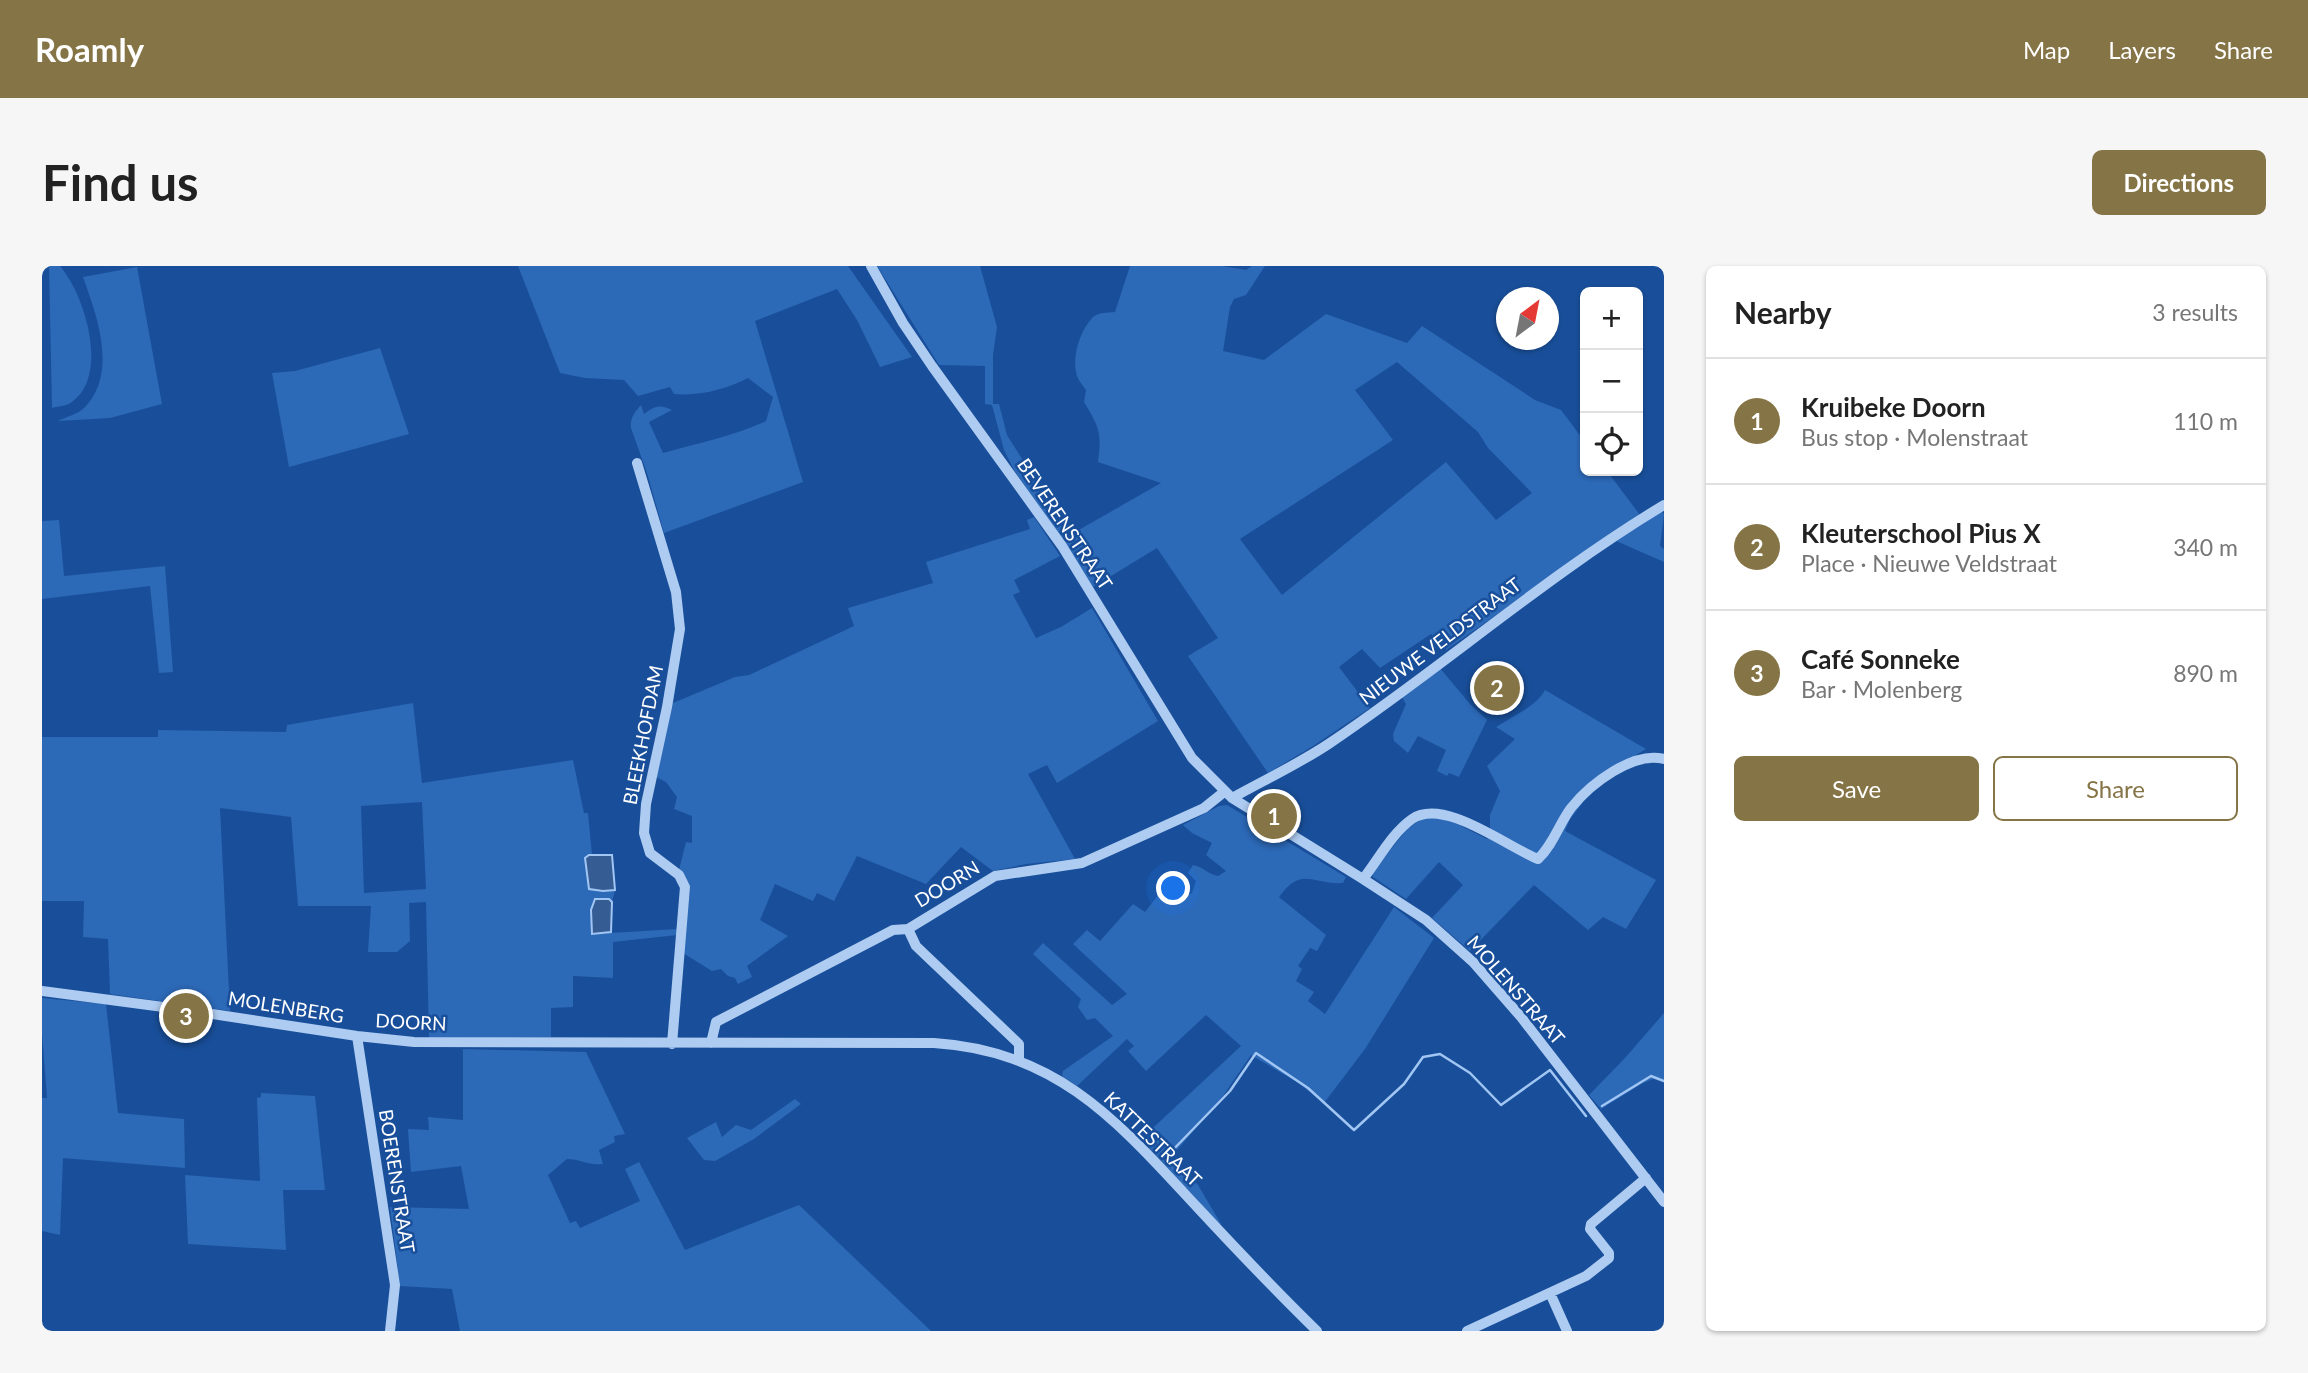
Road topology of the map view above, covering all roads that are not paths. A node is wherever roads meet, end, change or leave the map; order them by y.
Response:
1 (871, 266) edge
2 (637, 463) dead end
3 (1664, 505) edge
4 (1664, 759) edge
5 (1228, 795) junction
6 (1363, 879) junction
7 (908, 929) junction
8 (42, 991) edge
9 (357, 1036) junction
10 (711, 1043) junction
11 (672, 1044) junction
12 (1019, 1061) junction
13 (1646, 1178) junction
14 (1664, 1202) edge
15 (1549, 1293) junction
16 (390, 1331) edge
17 (1317, 1331) edge
18 (1467, 1331) edge
19 (1567, 1331) edge

1 - 5 street, BEVERENSTRAAT
2 - 11 street, BLEEKHOFDAM
3 - 5 street, NIEUWE VELDSTRAAT
4 - 6 street
5 - 6 street, MOLENSTRAAT
5 - 7 street, DOORN
6 - 13 street, MOLENSTRAAT
7 - 10 street, DOORN
7 - 12 street
8 - 9 street, MOLENBERG
9 - 11 street, DOORN
9 - 16 street, BOERENSTRAAT
10 - 11 street, KATTESTRAAT
10 - 12 street, KATTESTRAAT
12 - 17 street, KATTESTRAAT
13 - 14 street, MOLENSTRAAT
13 - 15 street
15 - 18 street
15 - 19 street

